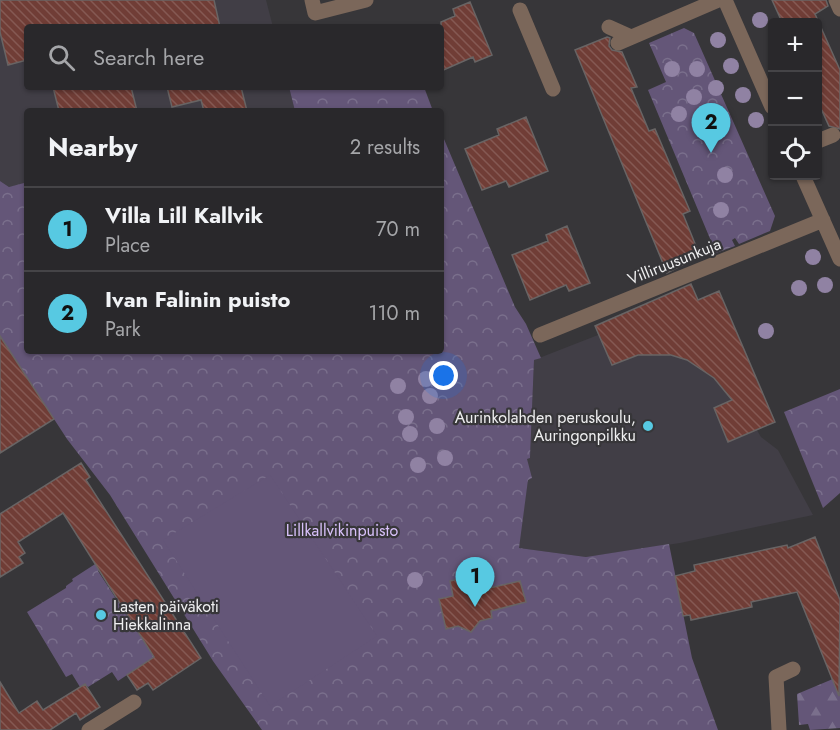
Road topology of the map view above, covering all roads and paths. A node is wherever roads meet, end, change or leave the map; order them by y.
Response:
1 (366, 0) edge
2 (836, 0) edge
3 (726, 1) edge
4 (313, 7) edge
5 (840, 9) edge
6 (520, 10) dead end
7 (609, 27) dead end
8 (553, 89) dead end
9 (768, 98) edge
10 (833, 135) dead end
11 (822, 139) edge
12 (805, 180) edge
13 (823, 220) junction
14 (840, 259) edge
15 (540, 335) dead end
16 (793, 669) dead end
17 (134, 702) dead end
18 (89, 730) edge
19 (779, 730) edge

1 - 4 street
2 - 5 street
3 - 7 street
3 - 9 street
6 - 8 street
10 - 11 street
12 - 13 street
13 - 14 street
13 - 15 street, Villiruusunkuja
16 - 19 street
17 - 18 street

